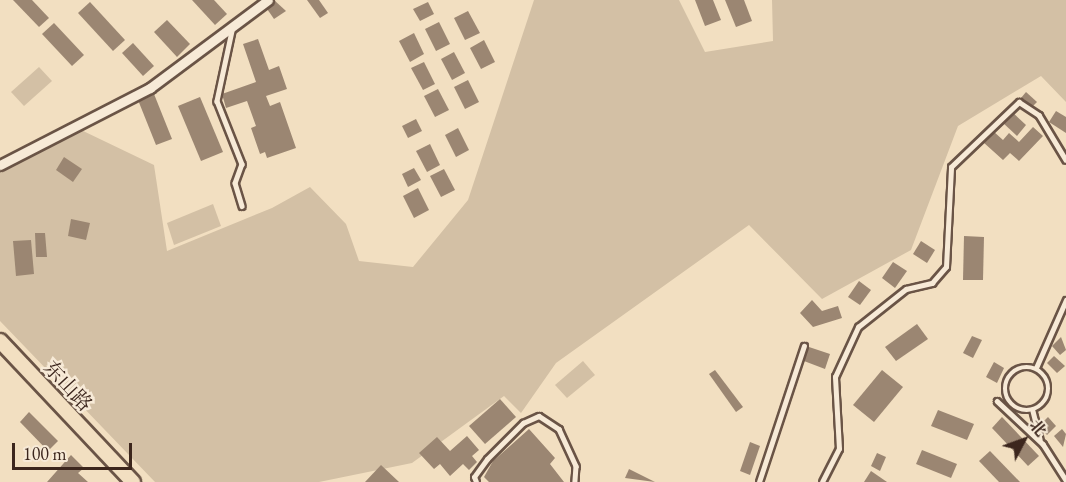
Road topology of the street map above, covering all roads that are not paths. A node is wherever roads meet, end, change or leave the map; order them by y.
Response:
1 (268, 0) edge
2 (232, 31) junction
3 (1066, 160) edge
4 (0, 165) edge
5 (242, 206) dead end
6 (1066, 300) edge
7 (0, 341) edge
8 (804, 346) dead end
9 (1036, 368) junction
10 (997, 401) dead end
11 (1033, 411) junction
12 (1043, 444) junction
13 (1066, 480) edge
14 (133, 482) edge
15 (476, 482) edge
16 (575, 482) edge
17 (759, 482) edge
18 (822, 482) edge

1 - 2 street
2 - 4 street
2 - 5 lane
3 - 18 lane
6 - 9 lane
7 - 14 main road, 东山路
8 - 17 lane
9 - 11 lane
9 - 11 lane
10 - 12 lane
11 - 12 lane
12 - 13 lane
15 - 16 lane

